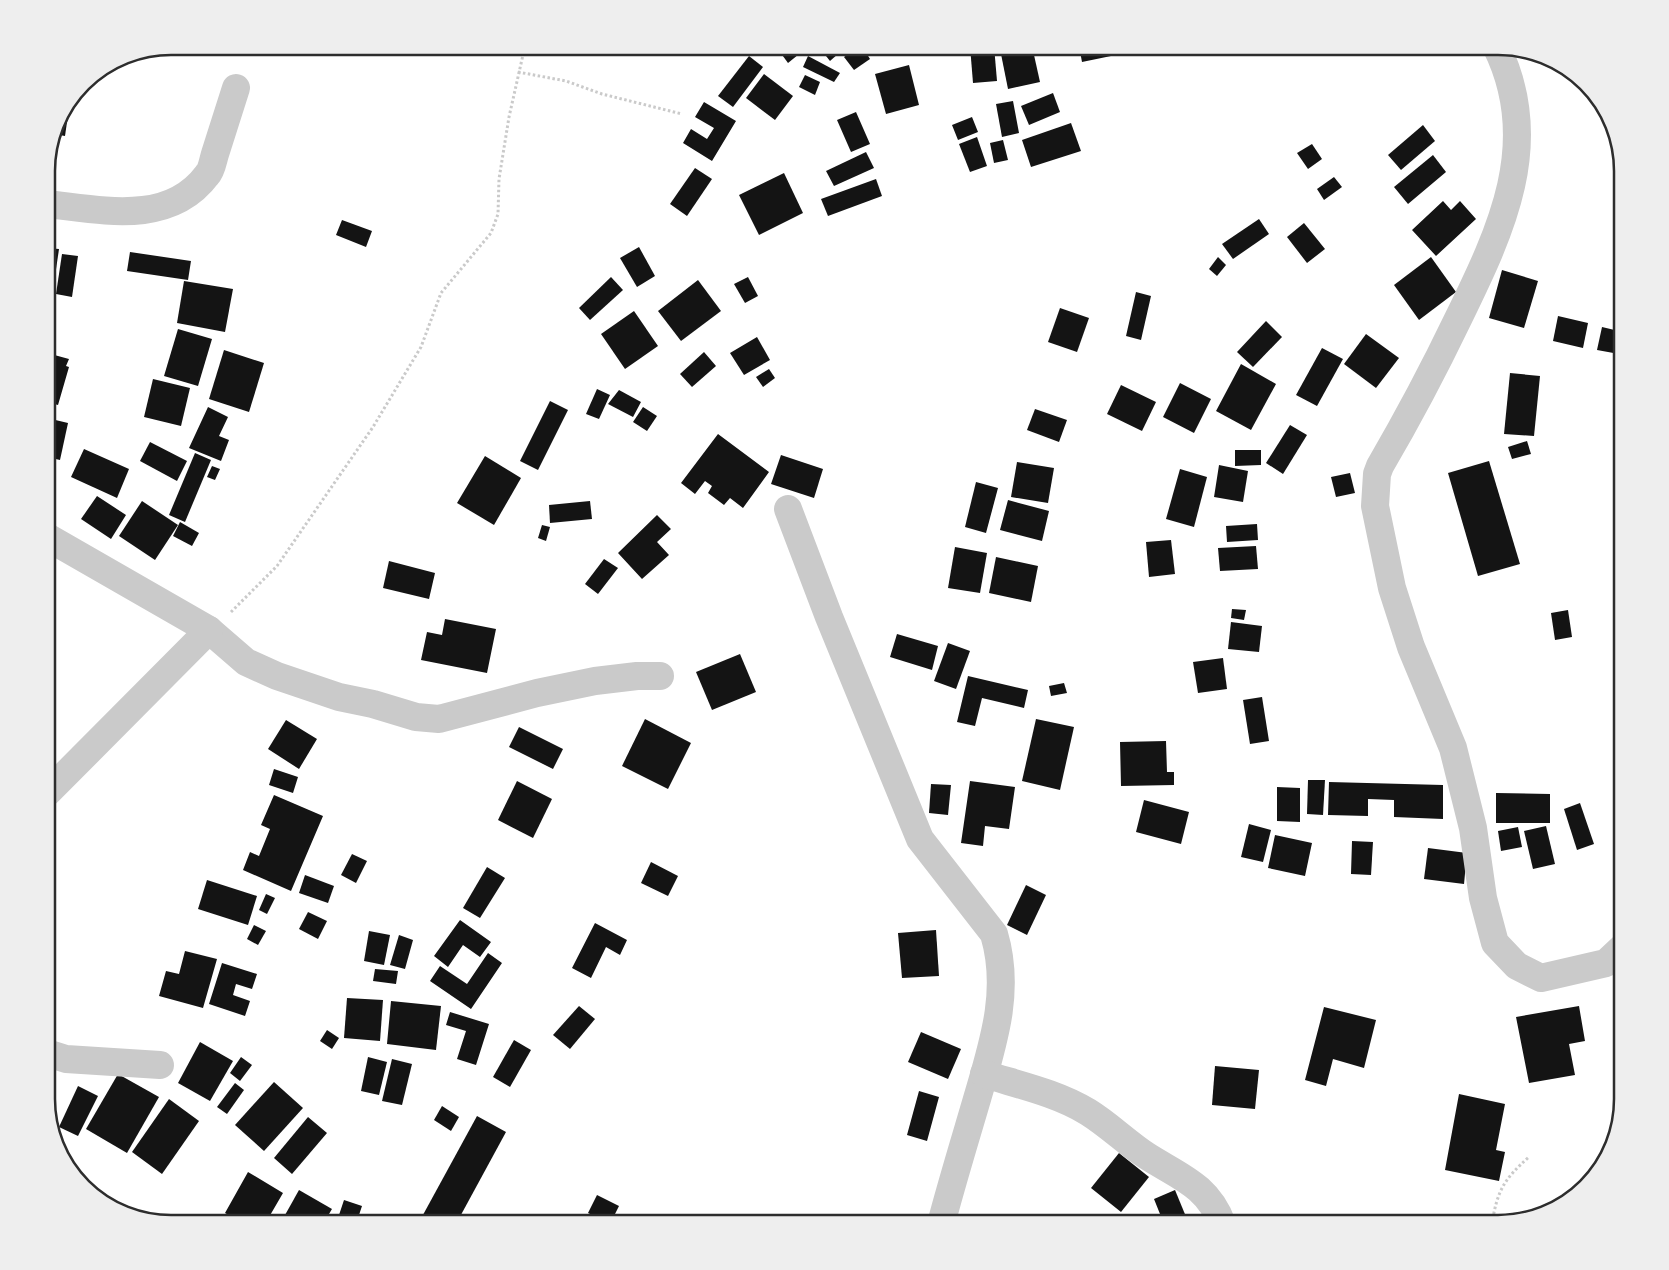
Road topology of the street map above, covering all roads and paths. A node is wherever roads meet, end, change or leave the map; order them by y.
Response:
1 (523, 55) edge
2 (1500, 55) edge
3 (518, 72) junction
4 (236, 88) dead end
5 (682, 114) dead end
6 (55, 205) edge
7 (788, 509) dead end
8 (55, 542) edge
9 (208, 630) junction
10 (660, 676) dead end
11 (55, 784) edge
12 (1614, 955) edge
13 (55, 1056) edge
14 (160, 1065) dead end
15 (984, 1074) junction
16 (1529, 1157) dead end
17 (944, 1215) edge
18 (1217, 1215) edge
19 (1494, 1215) edge

1 - 3 path
2 - 12 street
3 - 5 path
3 - 9 path
4 - 6 street
7 - 15 street
8 - 9 street
9 - 10 street
9 - 11 street
13 - 14 street
15 - 17 street
15 - 18 street
16 - 19 path

